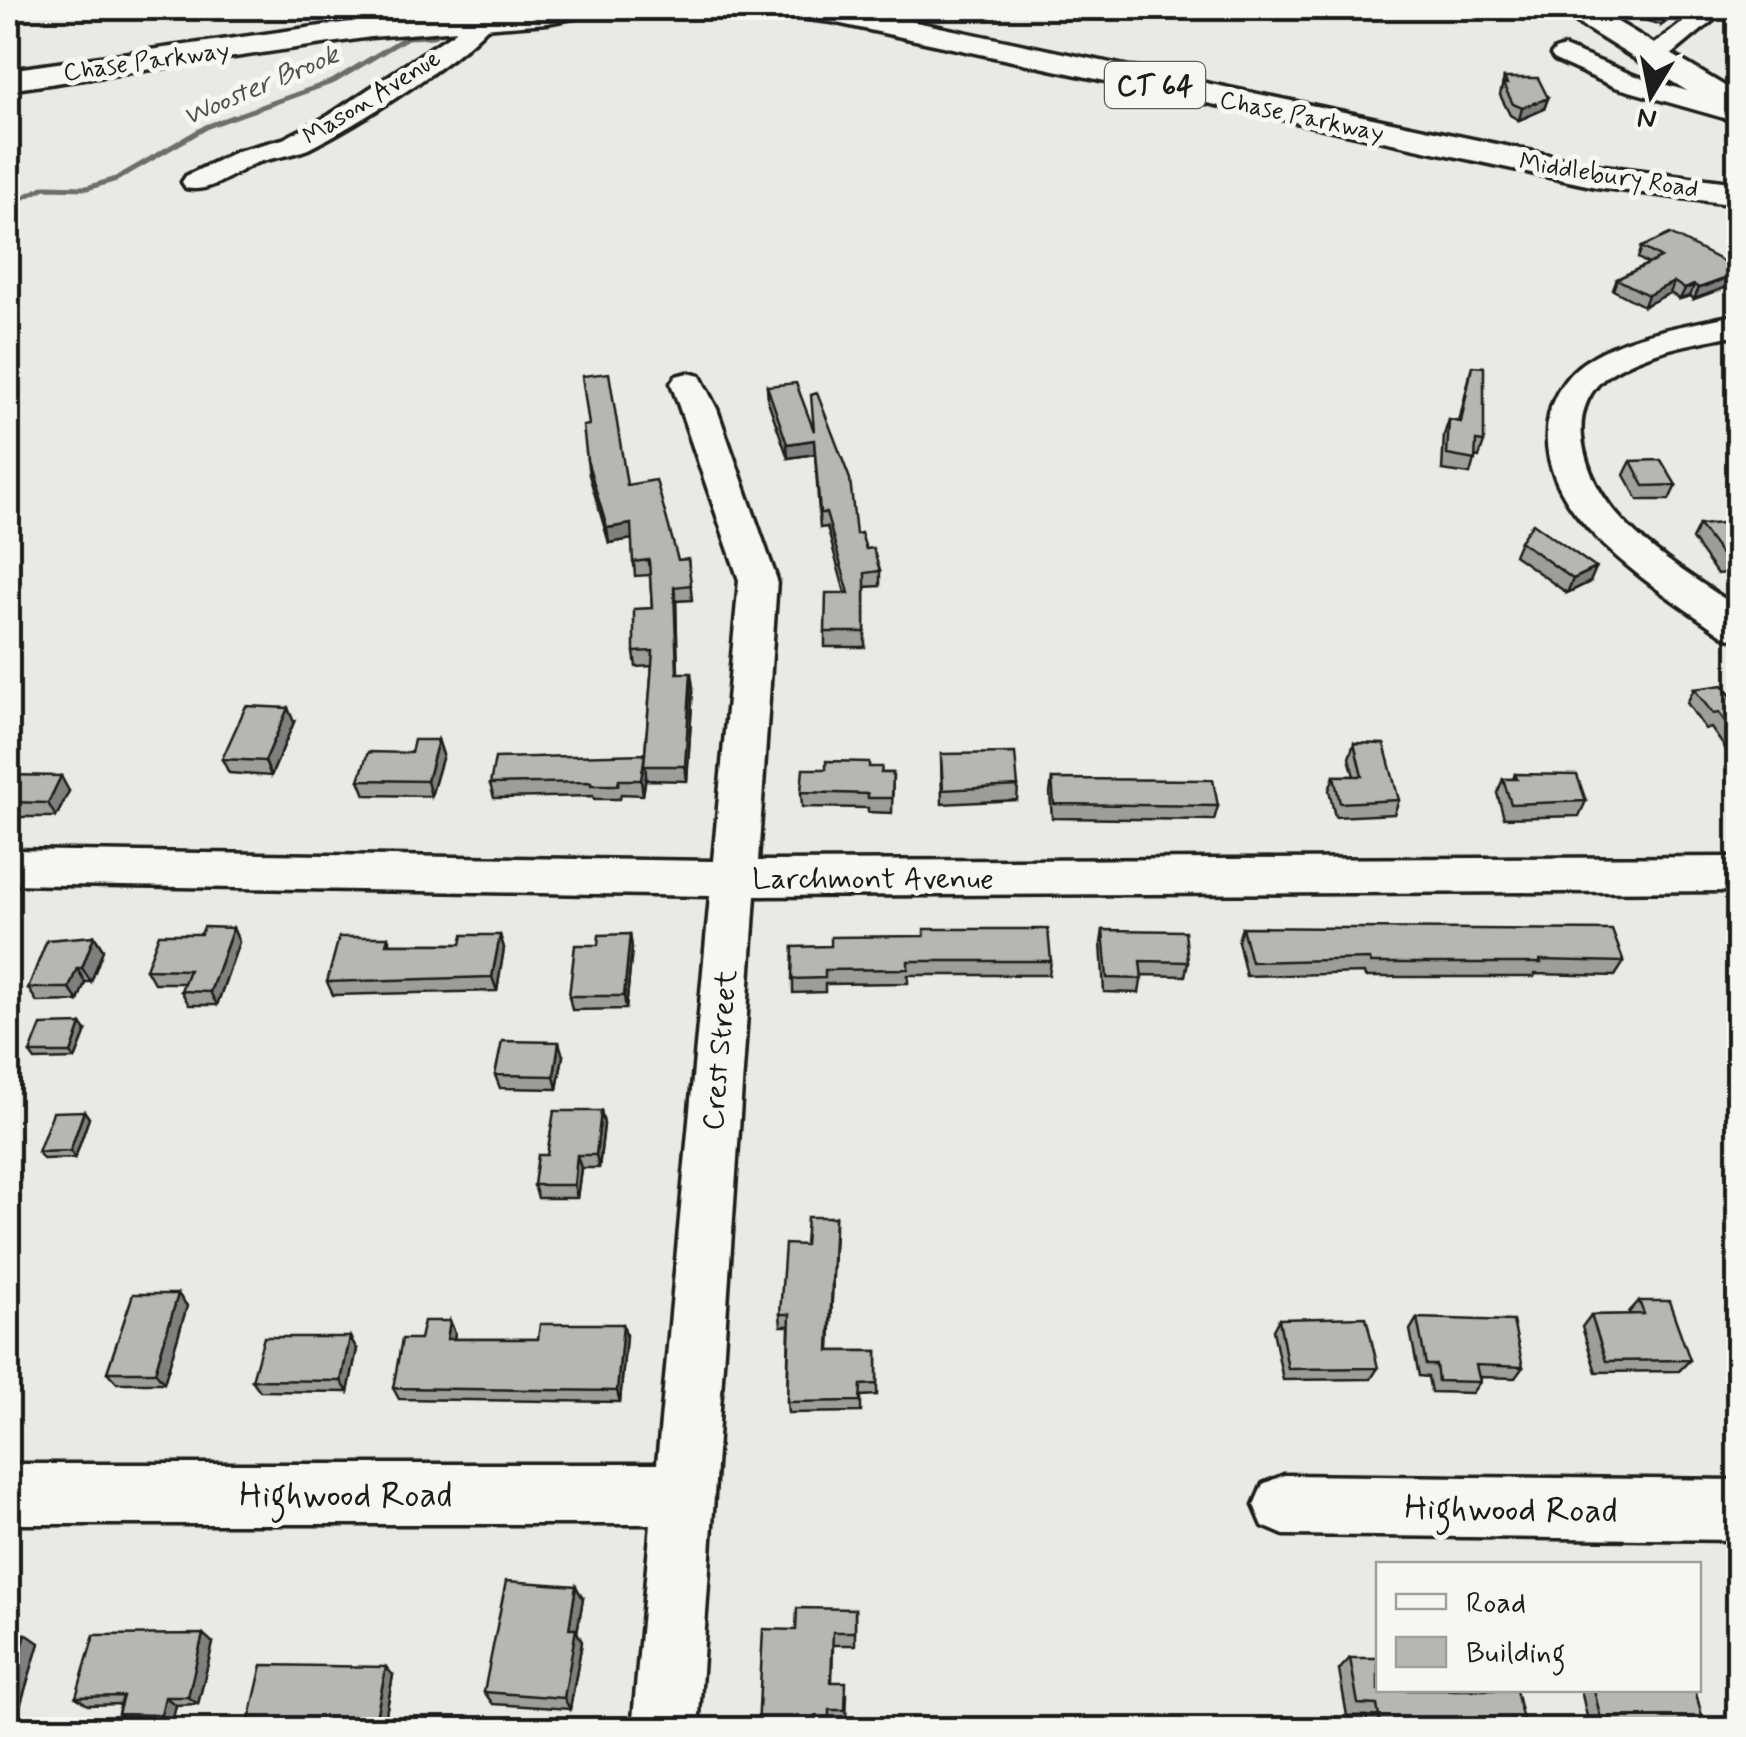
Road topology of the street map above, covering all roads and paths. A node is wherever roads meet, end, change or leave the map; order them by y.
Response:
1 (583, 8) edge
2 (776, 8) edge
3 (1574, 8) edge
4 (1716, 8) edge
5 (828, 10) edge
6 (466, 20) junction
7 (1564, 55) dead end
8 (1655, 56) junction
9 (8, 80) edge
10 (1738, 111) edge
11 (1480, 152) joint
12 (196, 182) dead end
13 (1738, 194) edge
14 (1738, 324) edge
15 (688, 382) dead end
16 (1738, 627) edge
17 (8, 867) edge
18 (1738, 874) edge
19 (732, 878) junction
20 (8, 1494) edge
21 (684, 1494) junction
22 (1284, 1505) dead end
23 (1738, 1510) edge
24 (665, 1730) edge

1 - 6 main road, Chase Parkway
2 - 5 main road, Chase Parkway / CT 64
3 - 8 main road
4 - 8 street
5 - 11 main road, Chase Parkway / CT 64
6 - 9 main road, Chase Parkway
6 - 12 street, Mason Avenue
7 - 10 street
8 - 10 main road
11 - 13 main road, Middlebury Road / CT 64
14 - 16 street
15 - 19 street, Crest Street
17 - 19 street, Larchmont Avenue
18 - 19 street, Larchmont Avenue
19 - 21 street, Crest Street
20 - 21 street, Highwood Road
21 - 24 street, Crest Street
22 - 23 street, Highwood Road

